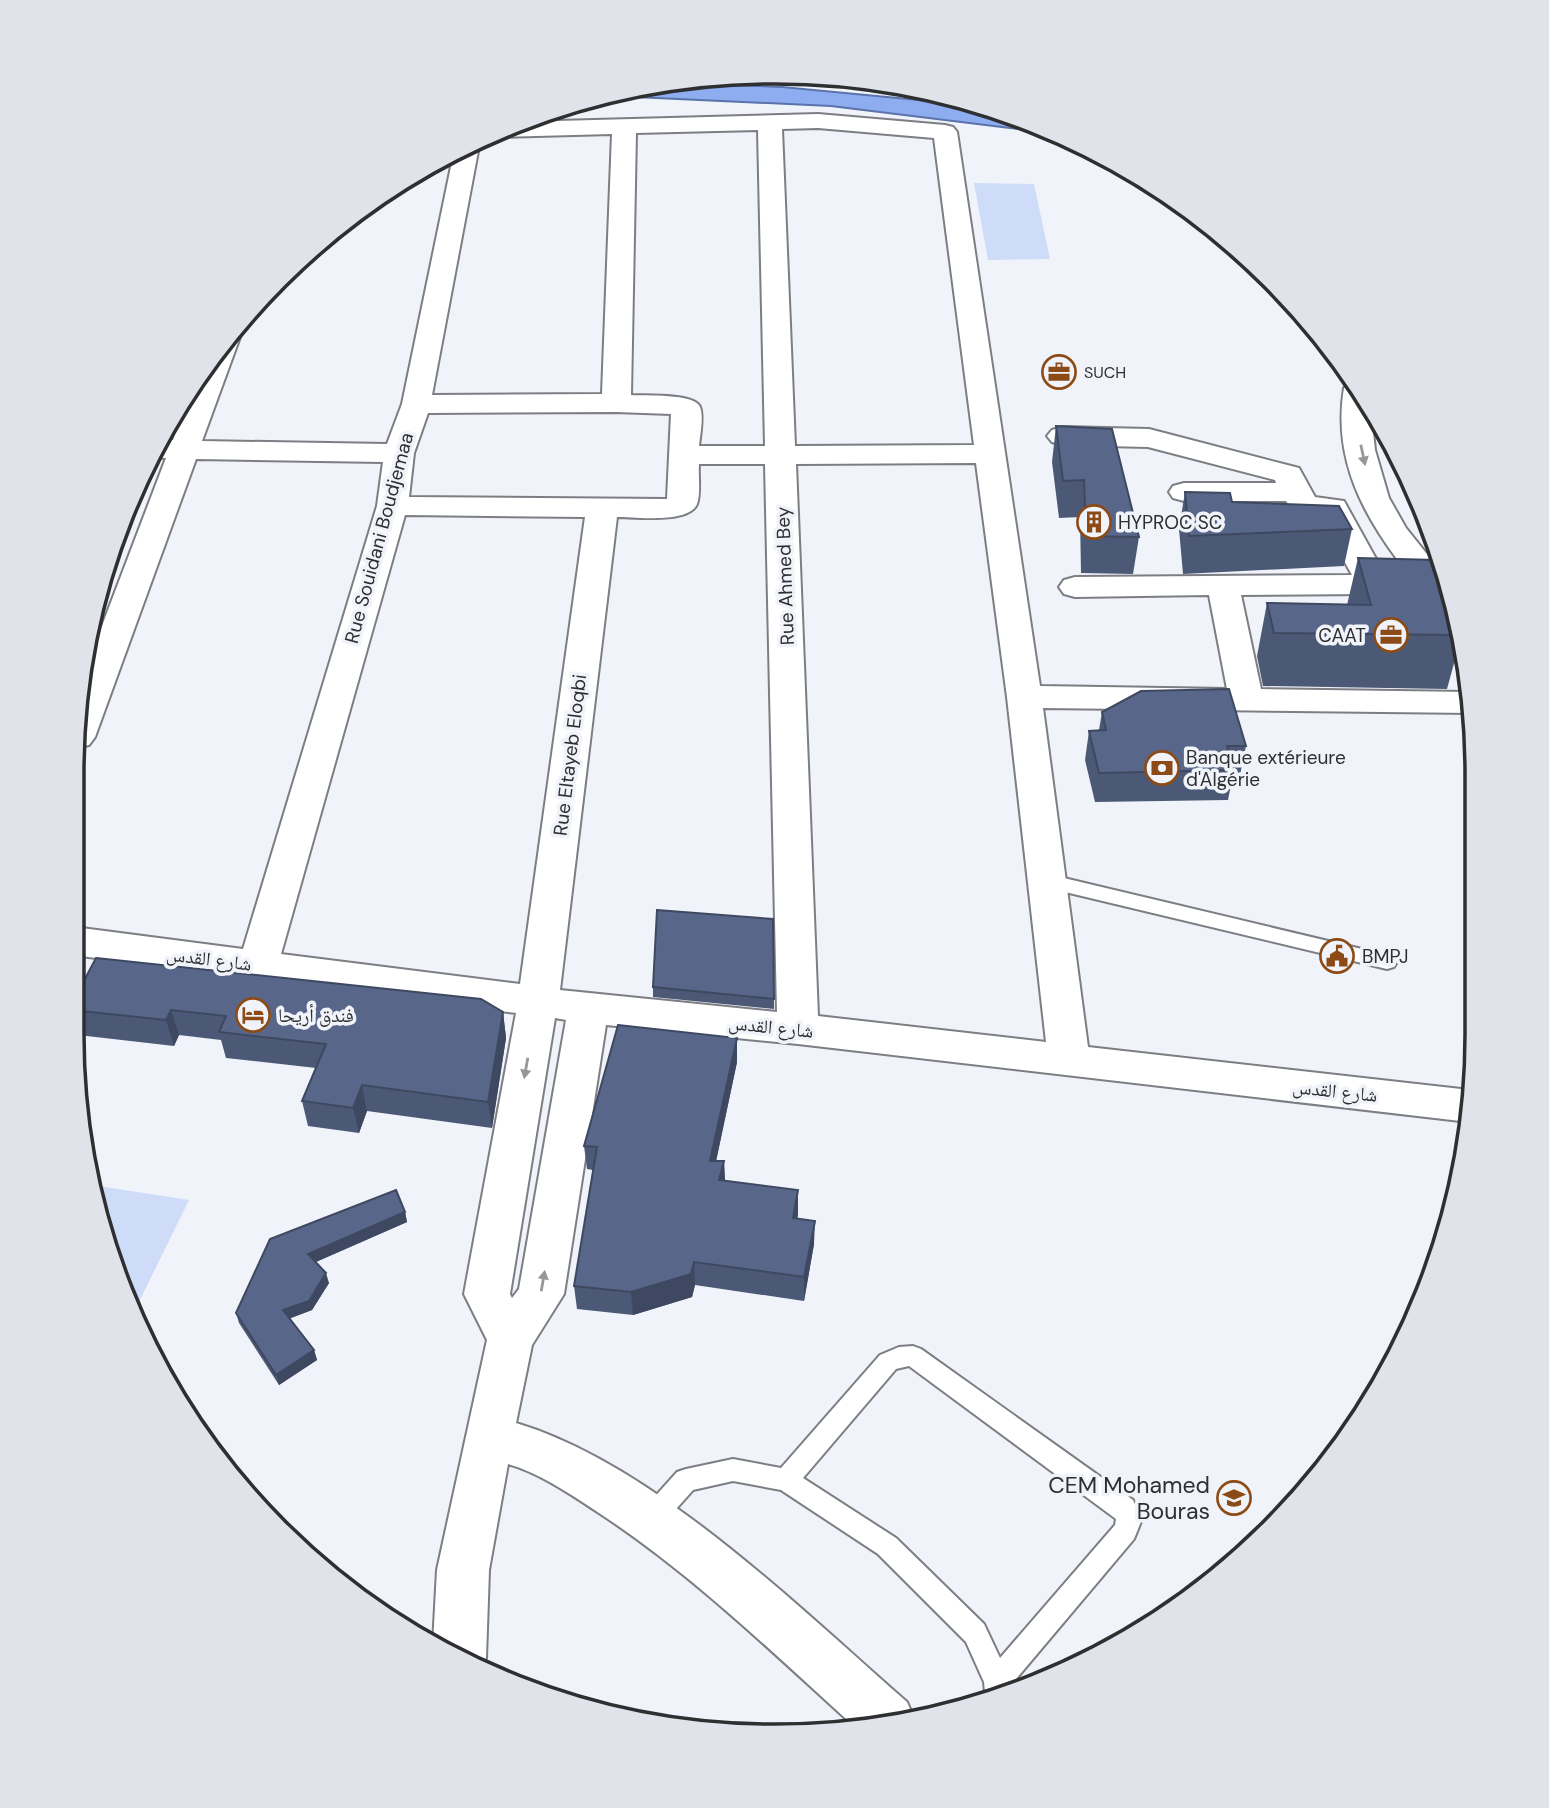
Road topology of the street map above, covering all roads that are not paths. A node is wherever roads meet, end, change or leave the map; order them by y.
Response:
1 (693, 89) edge
2 (975, 115) edge
3 (770, 124) junction
4 (624, 127) junction
5 (531, 129) edge
6 (465, 157) edge
7 (616, 403) junction
8 (415, 404) junction
9 (1358, 405) edge
10 (189, 410) edge
11 (1056, 436) edge
12 (169, 448) edge
13 (398, 453) junction
14 (990, 454) junction
15 (684, 455) junction
16 (782, 455) junction
17 (1184, 492) edge
18 (1295, 492) junction
19 (392, 506) junction
20 (602, 509) junction
21 (1223, 586) junction
22 (1075, 587) dead end
23 (1439, 589) edge
24 (1024, 697) junction
25 (1246, 700) junction
26 (88, 703) edge
27 (1461, 703) edge
28 (1047, 881) junction
29 (84, 942) edge
30 (1387, 962) dead end
31 (258, 965) junction
32 (538, 1001) junction
33 (588, 1008) junction
34 (797, 1029) junction
35 (1069, 1061) junction
36 (1461, 1105) edge
37 (510, 1340) junction
38 (489, 1437) junction
39 (786, 1480) junction
40 (651, 1519) junction
41 (459, 1648) edge
42 (1002, 1685) edge
43 (997, 1687) edge
44 (882, 1715) edge

1 - 2 highway
3 - 4 street
3 - 14 street
3 - 16 street, Rue Ahmed Bey
4 - 5 street
4 - 7 street
6 - 8 street, Rue Souidani Boudjemaa
7 - 8 street
7 - 15 street
8 - 13 street, Rue Souidani Boudjemaa
9 -> 23 street
10 - 12 street
11 - 18 street
12 - 13 street
12 - 26 street
13 - 19 street, Rue Souidani Boudjemaa
14 - 16 street
14 - 24 street
15 - 16 street
15 - 20 street
16 - 34 street, Rue Ahmed Bey
17 - 18 street
18 - 21 street
19 - 20 street
19 - 31 street, Rue Souidani Boudjemaa
20 - 32 street, Rue Eltayeb Eloqbi
21 - 22 street
21 - 25 street
24 - 25 street
24 - 28 street
25 - 27 street
28 - 30 lane
28 - 35 street
29 - 31 street, شارع القدس
31 - 32 street, شارع القدس
32 - 33 street, شارع القدس
32 -> 37 street, Rue Eltayeb Eloqbi
33 - 34 street, شارع القدس
37 -> 33 street
34 - 35 street, شارع القدس
35 - 36 street, شارع القدس
37 - 38 street
38 - 40 street
38 - 41 street
39 - 40 lane
39 - 42 lane
39 - 43 lane
40 - 44 street

